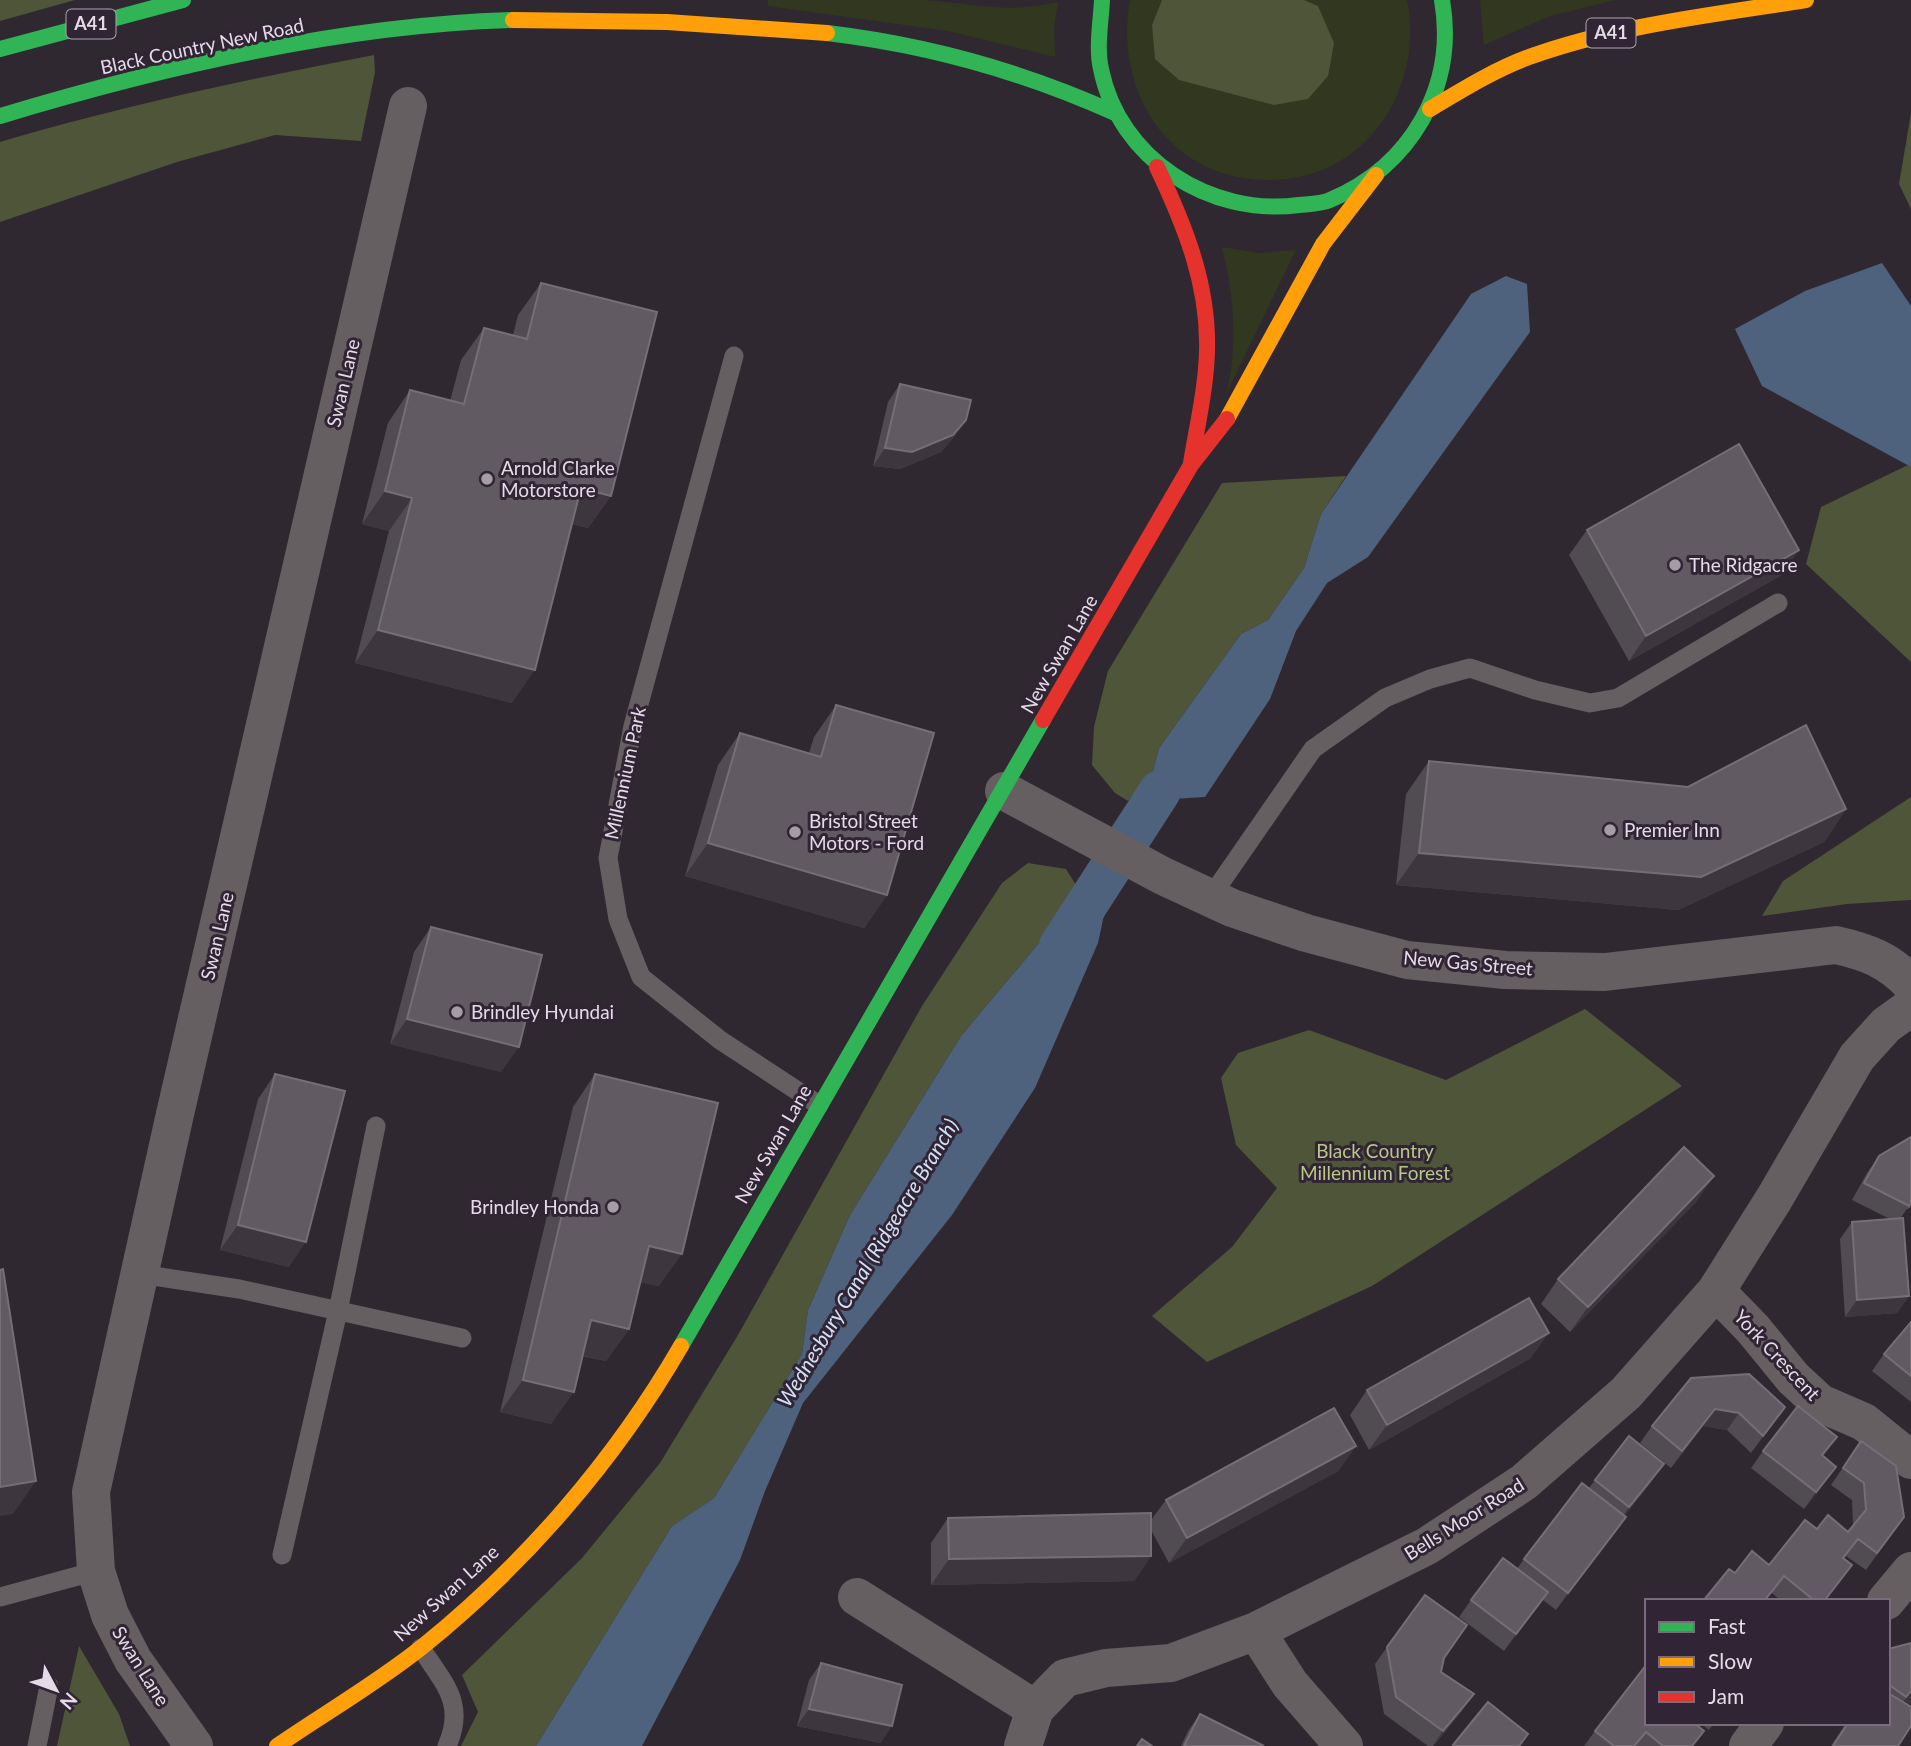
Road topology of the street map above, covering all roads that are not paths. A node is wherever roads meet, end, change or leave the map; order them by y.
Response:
1 (183, 0) edge
2 (1102, 0) edge
3 (1442, 0) edge
4 (1806, 0) edge
5 (0, 50) edge
6 (408, 106) dead end
7 (1430, 109) junction
8 (1115, 113) junction
9 (0, 116) edge
10 (1157, 167) junction
11 (1376, 175) junction
12 (734, 356) dead end
13 (1191, 465) junction
14 (1778, 603) dead end
15 (1004, 791) junction
16 (1210, 898) junction
17 (1911, 984) edge
18 (1911, 1007) edge
19 (820, 1105) junction
20 (376, 1126) dead end
21 (139, 1274) junction
22 (1716, 1291) junction
23 (338, 1311) junction
24 (462, 1338) dead end
25 (1911, 1460) edge
26 (282, 1555) dead end
27 (96, 1571) junction
28 (1911, 1571) edge
29 (0, 1597) edge
30 (857, 1597) dead end
31 (1888, 1599) edge
32 (1256, 1631) junction
33 (421, 1648) junction
34 (49, 1686) dead end
35 (1035, 1709) junction
36 (1764, 1725) edge
37 (37, 1746) edge
38 (194, 1746) edge
39 (277, 1746) edge
40 (447, 1746) edge
41 (1023, 1746) edge
42 (1344, 1746) edge
43 (1748, 1746) edge

1 - 5 main road, A41
2 - 8 main road
3 - 7 main road
4 - 7 main road, A41
6 - 21 street, Swan Lane
7 - 11 main road
8 - 9 main road, Black Country New Road
8 - 10 main road
10 - 11 main road
10 - 13 main road, New Swan Lane
11 - 13 main road, New Swan Lane
12 - 19 lane, Millennium Park
13 - 15 main road, New Swan Lane
14 - 16 lane
15 - 16 street, New Gas Street
15 - 19 main road, New Swan Lane
16 - 17 street, New Gas Street
18 - 22 street, Bells Moor Road
19 - 33 main road, New Swan Lane
20 - 23 lane
21 - 23 lane
21 - 27 street, Swan Lane
22 - 25 street, York Crescent
22 - 32 street, Bells Moor Road
23 - 24 lane
23 - 26 lane
27 - 29 lane
27 - 38 street, Swan Lane
28 - 31 street
30 - 35 street
32 - 35 street, Bells Moor Road
32 - 42 street
33 - 39 main road, New Swan Lane
33 - 40 lane
34 - 37 lane
35 - 41 street
36 - 43 street

